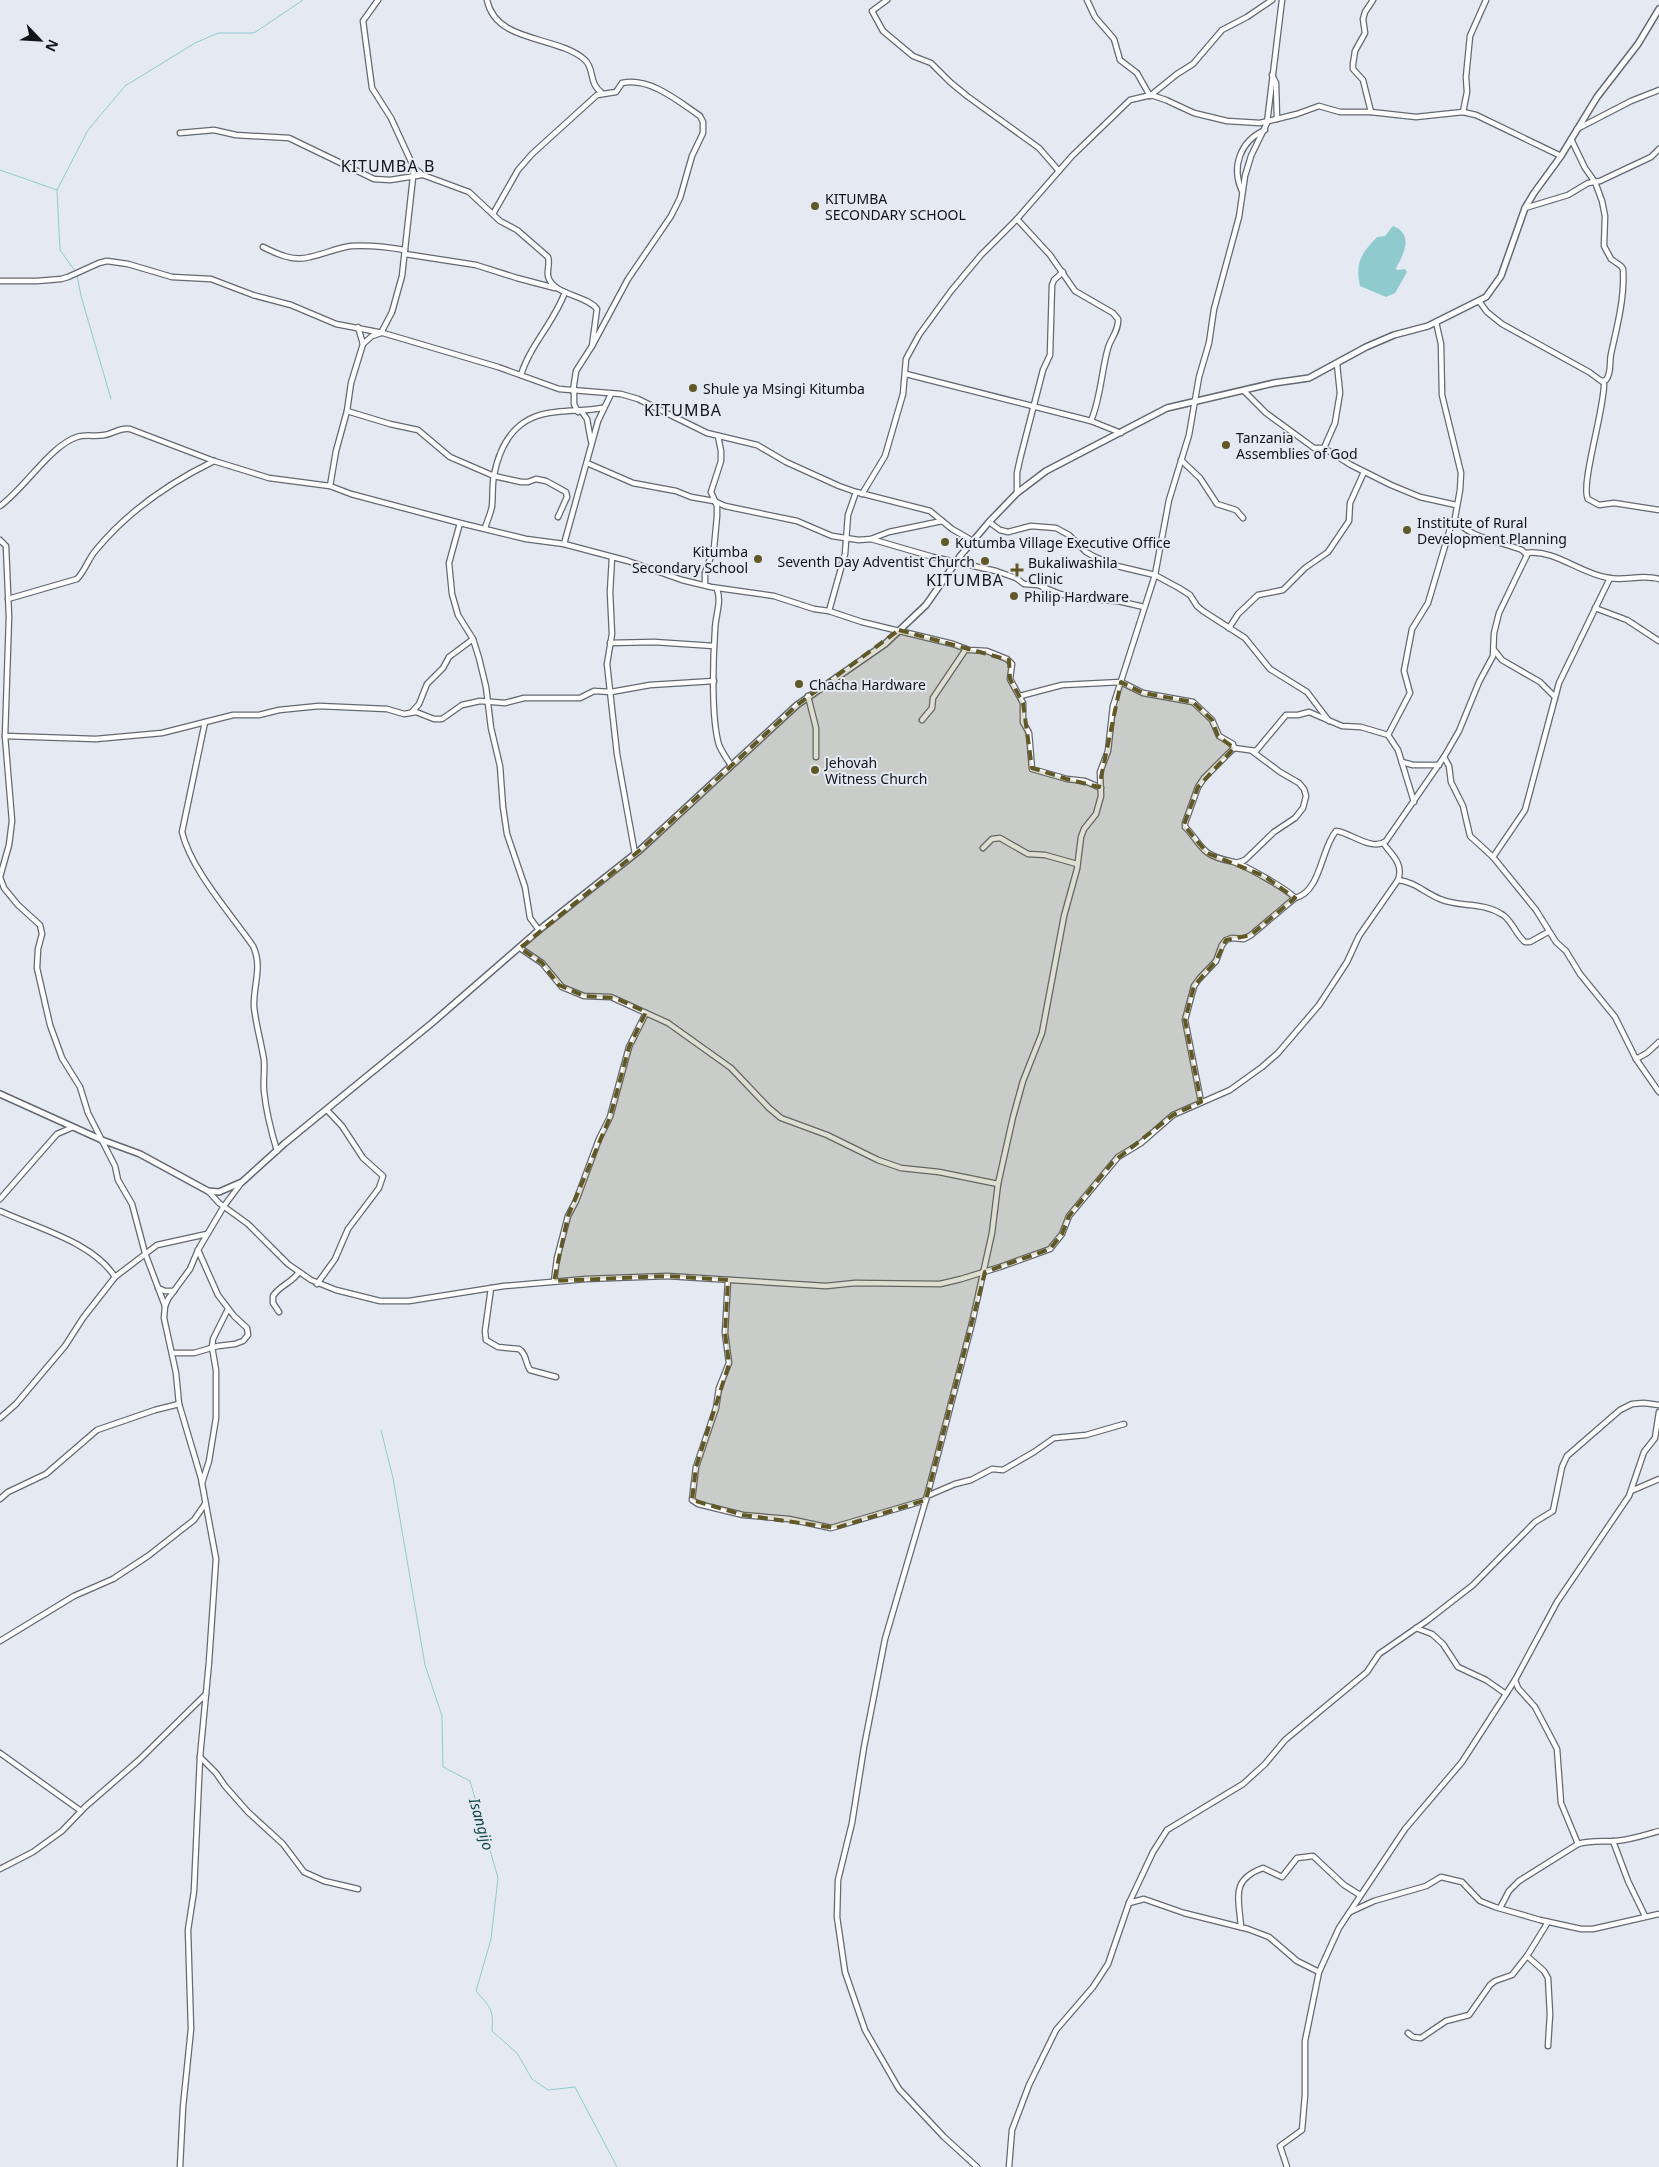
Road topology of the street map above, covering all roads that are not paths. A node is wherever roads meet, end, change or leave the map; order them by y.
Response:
1 (378, 0) edge
2 (488, 0) edge
3 (887, 0) edge
4 (1087, 0) edge
5 (1272, 0) edge
6 (1282, 0) edge
7 (1374, 0) edge
8 (1486, 0) edge
9 (1659, 9) edge
10 (1272, 74) junction
11 (1659, 90) edge
12 (602, 93) junction
13 (1151, 96) junction
14 (1371, 112) junction
15 (1463, 112) junction
16 (1277, 120) junction
17 (1267, 123) junction
18 (1577, 129) junction
19 (1264, 130) junction
20 (180, 133) dead end
21 (1571, 138) junction
22 (1659, 148) edge
23 (1561, 156) junction
24 (414, 168) junction
25 (1059, 171) junction
26 (423, 175) junction
27 (413, 176) junction
28 (1595, 182) junction
29 (1242, 192) junction
30 (1525, 208) junction
31 (493, 214) junction
32 (1017, 219) junction
33 (263, 247) dead end
34 (405, 252) junction
35 (1063, 272) junction
36 (0, 281) edge
37 (556, 288) junction
38 (565, 292) junction
39 (1479, 301) junction
40 (1436, 322) junction
41 (358, 327) junction
42 (381, 333) junction
43 (363, 344) junction
44 (592, 346) junction
45 (1337, 364) junction
46 (906, 374) junction
47 (521, 375) junction
48 (1602, 381) junction
49 (574, 391) junction
50 (1244, 391) junction
51 (611, 394) junction
52 (1195, 401) junction
53 (1033, 406) junction
54 (602, 408) junction
55 (347, 411) junction
56 (580, 412) junction
57 (1091, 421) junction
58 (1121, 433) junction
59 (718, 436) junction
60 (592, 446) junction
61 (1324, 448) junction
62 (1181, 460) junction
63 (214, 461) junction
64 (587, 463) junction
65 (1364, 472) junction
66 (494, 476) junction
67 (330, 486) junction
68 (859, 493) junction
69 (1017, 493) junction
70 (714, 502) junction
71 (1456, 505) junction
72 (0, 506) edge
73 (1659, 510) edge
74 (558, 518) dead end
75 (1243, 518) dead end
76 (1455, 520) junction
77 (942, 521) junction
78 (989, 522) junction
79 (460, 523) junction
80 (485, 528) junction
81 (847, 538) junction
82 (871, 539) junction
83 (0, 540) edge
84 (973, 541) junction
85 (564, 544) junction
86 (1526, 553) junction
87 (612, 558) junction
88 (956, 561) junction
89 (1155, 576) junction
90 (1610, 578) junction
91 (1659, 579) edge
92 (705, 585) junction
93 (718, 588) junction
94 (8, 598) junction
95 (1144, 607) junction
96 (1595, 608) junction
97 (831, 612) junction
98 (1229, 628) junction
99 (899, 630) junction
100 (473, 640) junction
101 (1659, 641) edge
102 (610, 643) junction
103 (714, 646) junction
104 (966, 649) junction
105 (1494, 650) junction
106 (714, 681) junction
107 (1121, 682) junction
108 (611, 692) junction
109 (808, 696) junction
110 (1020, 696) junction
111 (1554, 696) junction
112 (488, 701) junction
113 (412, 712) junction
114 (922, 720) dead end
115 (1330, 721) junction
116 (205, 722) junction
117 (1388, 735) junction
118 (5, 736) junction
119 (1234, 748) junction
120 (1252, 750) junction
121 (816, 757) dead end
122 (1444, 757) junction
123 (1402, 762) junction
124 (731, 765) junction
125 (1439, 765) junction
126 (1101, 788) junction
127 (1414, 802) junction
128 (1383, 844) junction
129 (983, 848) dead end
130 (635, 854) junction
131 (1493, 858) junction
132 (1236, 863) junction
133 (1077, 864) junction
134 (1398, 880) junction
135 (1295, 898) junction
136 (539, 930) junction
137 (1548, 932) junction
138 (520, 948) junction
139 (646, 1012) junction
140 (1659, 1042) edge
141 (1636, 1059) junction
142 (1659, 1092) edge
143 (0, 1094) edge
144 (1201, 1102) junction
145 (328, 1110) junction
146 (74, 1126) junction
147 (102, 1140) junction
148 (277, 1151) junction
149 (242, 1182) junction
150 (998, 1184) junction
151 (208, 1191) junction
152 (0, 1199) edge
153 (224, 1206) junction
154 (0, 1211) edge
155 (207, 1234) junction
156 (198, 1250) junction
157 (145, 1253) junction
158 (299, 1272) junction
159 (985, 1272) junction
160 (116, 1278) junction
161 (728, 1280) junction
162 (554, 1281) junction
163 (317, 1284) junction
164 (157, 1287) junction
165 (491, 1288) junction
166 (174, 1291) junction
167 (164, 1306) junction
168 (228, 1309) junction
169 (279, 1312) dead end
170 (212, 1347) junction
171 (172, 1353) junction
172 (556, 1377) dead end
173 (179, 1404) junction
174 (1659, 1405) edge
175 (1659, 1412) edge
176 (0, 1418) edge
177 (1124, 1424) dead end
178 (1659, 1479) edge
179 (202, 1484) junction
180 (1631, 1491) junction
181 (926, 1498) junction
182 (0, 1499) edge
183 (205, 1504) junction
184 (1416, 1628) junction
185 (0, 1641) edge
186 (1515, 1680) junction
187 (206, 1694) junction
188 (1506, 1694) junction
189 (0, 1753) edge
190 (200, 1757) junction
191 (81, 1810) junction
192 (1659, 1831) edge
193 (1613, 1841) junction
194 (1578, 1844) junction
195 (0, 1869) edge
196 (358, 1889) dead end
197 (1360, 1895) junction
198 (1129, 1903) junction
199 (1500, 1908) junction
200 (1348, 1913) junction
201 (1659, 1914) edge
202 (1645, 1916) junction
203 (1548, 1922) junction
204 (1240, 1927) junction
205 (1527, 1956) junction
206 (1319, 1972) junction
207 (1408, 2032) dead end
208 (1548, 2046) dead end
209 (180, 2167) edge
210 (977, 2167) edge
211 (1008, 2167) edge
212 (1287, 2167) edge

1 - 24 street
2 - 12 street
3 - 25 street
4 - 13 street
5 - 13 street
6 - 10 street
7 - 14 street
8 - 15 street
9 - 18 street
10 - 16 street
10 - 17 street
11 - 18 street
12 - 31 street
12 - 44 street
13 - 17 street
13 - 25 street
14 - 15 street
14 - 16 street
15 - 23 street
16 - 17 street
17 - 19 street
18 - 21 street
19 - 29 street
19 - 29 street
20 - 27 street
21 - 23 street
21 - 28 street
22 - 28 street
23 - 30 street
24 - 26 street
24 - 27 street
25 - 32 street
26 - 27 street
26 - 31 street
27 - 34 street
28 - 30 street
28 - 48 street
29 - 52 street
30 - 39 street
31 - 37 street
32 - 35 street
32 - 46 street
33 - 34 street
34 - 37 street
34 - 42 street
35 - 53 street
35 - 57 street
36 - 41 street
37 - 38 street
38 - 44 street
38 - 47 street
39 - 40 street
39 - 48 street
40 - 45 street
40 - 71 street
41 - 42 street
41 - 43 street
42 - 43 street
42 - 47 street
43 - 55 street
44 - 49 street
45 - 50 street
45 - 61 street
46 - 53 street
46 - 68 street
47 - 49 street
48 - 73 street
49 - 51 street
49 - 56 street
50 - 52 street
50 - 61 street
51 - 54 street
51 - 59 street
52 - 58 street
52 - 62 street
53 - 57 street
53 - 69 street
54 - 56 street
54 - 60 street
55 - 66 street
55 - 67 street
56 - 60 street
56 - 66 street
57 - 58 street
58 - 69 street
59 - 68 street
59 - 70 street
60 - 64 street
61 - 65 street
62 - 75 street
62 - 89 street
63 - 67 street
63 - 72 street
63 - 94 street
64 - 70 street
64 - 85 street
65 - 71 street
65 - 98 street
66 - 74 street
66 - 80 street
67 - 79 street
68 - 77 street
68 - 81 street
69 - 78 street
70 - 81 street
70 - 92 street
71 - 76 street
76 - 86 street
76 - 117 street
77 - 82 street
77 - 84 street
78 - 84 street
78 - 89 street
79 - 80 street
79 - 100 street
80 - 85 street
81 - 82 street
81 - 97 street
82 - 88 street
83 - 94 street
84 - 88 street
85 - 87 street
86 - 90 street
86 - 105 street
87 - 92 street
87 - 102 street
88 - 95 street
88 - 99 street
89 - 95 street
89 - 98 street
90 - 91 street
90 - 96 street
92 - 93 street
93 - 97 street
93 - 103 street
94 - 118 street
95 - 107 street
96 - 101 street
96 - 111 street
97 - 99 street
98 - 115 street
99 - 104 street
99 - 109 street
100 - 112 street
100 - 113 street
102 - 103 street
102 - 108 street
103 - 106 street
104 - 110 street
104 - 114 street
105 - 111 street
105 - 122 street
106 - 108 street
106 - 124 street
107 - 110 street
107 - 119 street
107 - 126 street
108 - 112 street
108 - 130 street
109 - 121 street
109 - 124 street
110 - 126 street
111 - 131 street
112 - 113 street
112 - 136 street
113 - 116 street
115 - 117 street
115 - 120 street
116 - 118 street
116 - 148 street
117 - 123 street
118 - 147 street
119 - 120 street
119 - 132 street
120 - 132 street
122 - 125 street
122 - 131 street
123 - 125 street
123 - 127 street
124 - 130 street
125 - 127 street
126 - 133 street
127 - 128 street
128 - 134 street
128 - 135 street
129 - 133 street
130 - 136 street
131 - 137 street
132 - 135 street
133 - 150 street
134 - 137 street
134 - 144 street
135 - 144 street
136 - 138 street
137 - 141 street
138 - 139 street
138 - 145 street
139 - 150 street
139 - 162 street
140 - 141 street
141 - 142 street
143 - 146 street
144 - 159 street
145 - 148 street
145 - 163 street
146 - 147 street
146 - 152 street
147 - 151 street
147 - 157 street
148 - 149 street
149 - 151 street
149 - 153 street
150 - 159 street
151 - 153 street
153 - 155 street
153 - 158 street
154 - 160 street
155 - 156 street
155 - 157 street
156 - 166 street
156 - 168 street
157 - 160 street
157 - 164 street
158 - 163 street
158 - 169 street
159 - 161 street
159 - 181 street
160 - 176 street
161 - 162 street
161 - 181 street
162 - 165 street
163 - 165 street
164 - 166 street
164 - 167 street
165 - 172 street
166 - 167 street
167 - 171 street
168 - 170 street
168 - 170 street
170 - 171 street
170 - 179 street
171 - 173 street
173 - 179 street
173 - 182 street
174 - 184 street
175 - 180 street
177 - 181 street
178 - 180 street
179 - 183 street
180 - 186 street
181 - 210 street
183 - 185 street
183 - 187 street
184 - 188 street
184 - 198 street
186 - 188 street
186 - 194 street
187 - 190 street
187 - 191 street
188 - 197 street
189 - 191 street
190 - 196 street
190 - 209 street
191 - 195 street
192 - 193 street
193 - 194 street
193 - 202 street
194 - 199 street
197 - 200 street
197 - 204 street
198 - 204 street
198 - 211 street
199 - 200 street
199 - 203 street
200 - 206 street
201 - 202 street
202 - 203 street
203 - 205 street
204 - 206 street
205 - 207 street
205 - 208 street
206 - 212 street

